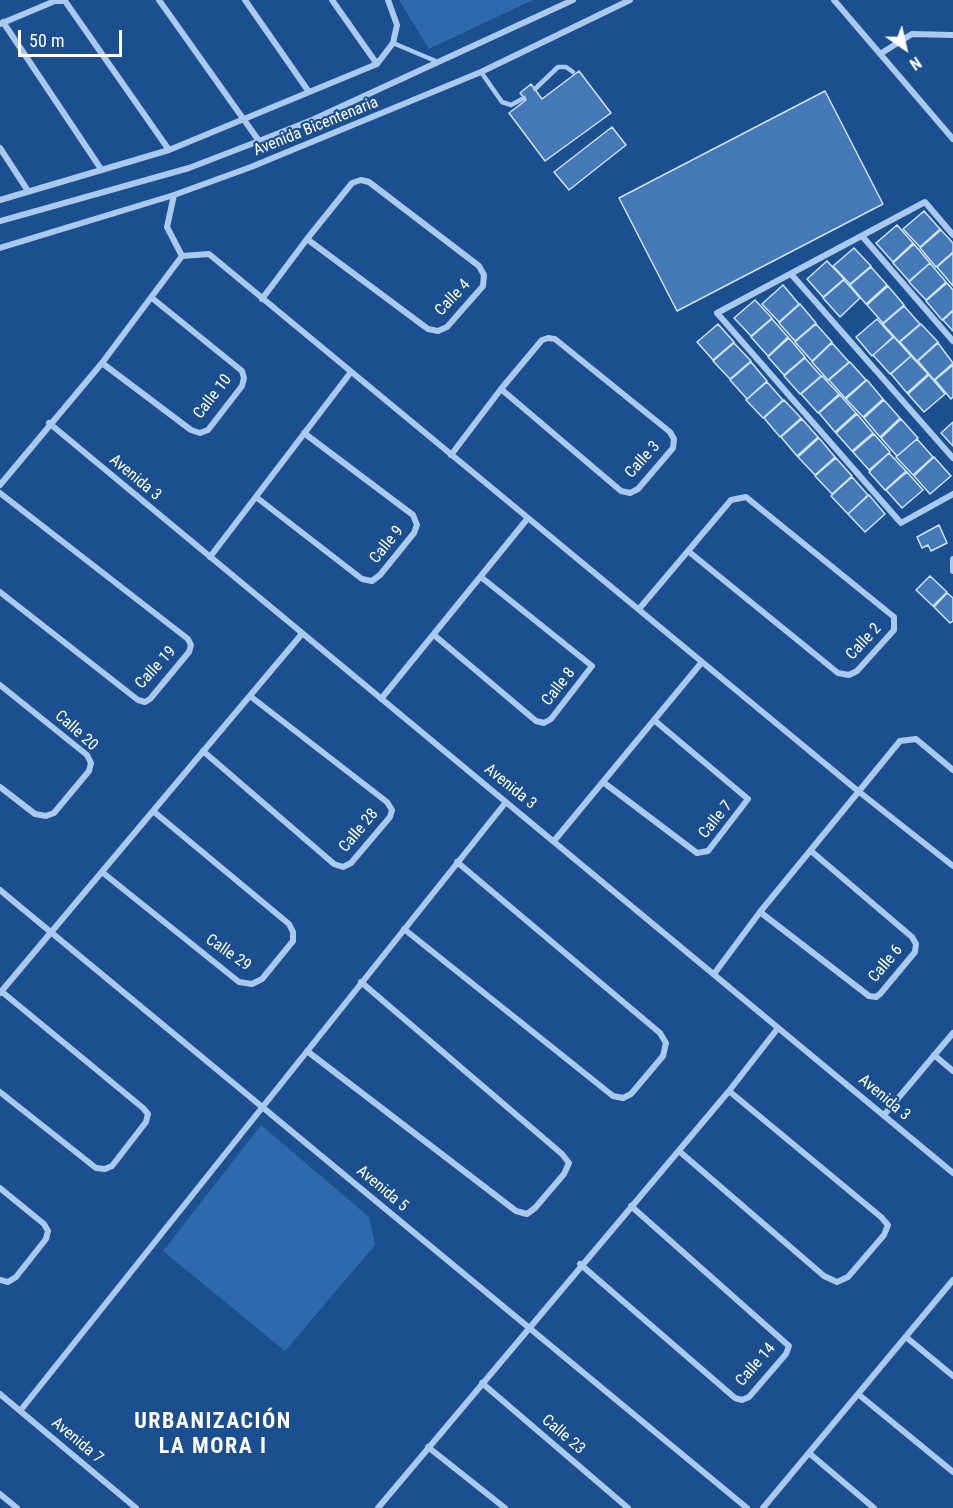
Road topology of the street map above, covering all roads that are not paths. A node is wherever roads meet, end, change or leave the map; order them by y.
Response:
1 (159, 0) edge
2 (245, 0) edge
3 (332, 0) edge
4 (388, 0) edge
5 (573, 0) edge
6 (630, 0) edge
7 (834, 0) edge
8 (2, 23) edge
9 (953, 34) edge
10 (393, 44) junction
11 (880, 54) junction
12 (440, 63) junction
13 (377, 64) junction
14 (481, 72) junction
15 (573, 72) dead end
16 (535, 89) dead end
17 (309, 92) junction
18 (524, 98) dead end
19 (244, 120) junction
20 (953, 139) edge
21 (259, 141) junction
22 (0, 148) edge
23 (169, 150) junction
24 (101, 169) junction
25 (28, 192) junction
26 (174, 195) junction
27 (0, 200) edge
28 (0, 221) edge
29 (953, 235) edge
30 (862, 236) junction
31 (307, 239) junction
32 (0, 248) edge
33 (182, 256) junction
34 (791, 274) junction
35 (152, 298) junction
36 (262, 299) junction
37 (953, 341) edge
38 (102, 363) junction
39 (351, 372) junction
40 (501, 389) junction
41 (49, 423) junction
42 (304, 433) junction
43 (451, 455) junction
44 (953, 458) edge
45 (0, 485) edge
46 (0, 493) edge
47 (953, 494) edge
48 (256, 497) junction
49 (528, 518) junction
50 (688, 551) junction
51 (210, 557) junction
52 (953, 559) edge
53 (953, 572) edge
54 (481, 577) junction
55 (0, 592) edge
56 (639, 609) junction
57 (434, 634) junction
58 (301, 635) junction
59 (702, 662) junction
60 (0, 685) edge
61 (250, 696) junction
62 (381, 699) junction
63 (654, 720) junction
64 (203, 751) junction
65 (953, 770) edge
66 (603, 782) junction
67 (0, 787) edge
68 (858, 791) junction
69 (506, 802) junction
70 (153, 811) junction
71 (554, 841) junction
72 (811, 851) junction
73 (458, 862) junction
74 (953, 866) edge
75 (102, 872) junction
76 (0, 890) edge
77 (760, 912) junction
78 (404, 929) junction
79 (51, 932) junction
80 (714, 974) junction
81 (361, 982) junction
82 (1, 992) edge
83 (778, 1028) junction
84 (953, 1033) edge
85 (308, 1051) junction
86 (934, 1056) junction
87 (953, 1071) edge
88 (729, 1091) junction
89 (0, 1092) edge
90 (263, 1106) junction
91 (884, 1115) junction
92 (679, 1151) junction
93 (953, 1173) edge
94 (0, 1188) edge
95 (632, 1206) junction
96 (580, 1264) junction
97 (0, 1280) edge
98 (953, 1281) edge
99 (527, 1328) junction
100 (906, 1337) junction
101 (953, 1376) edge
102 (482, 1383) junction
103 (0, 1394) edge
104 (858, 1394) junction
105 (20, 1411) junction
106 (428, 1447) junction
107 (809, 1453) junction
108 (953, 1472) edge
109 (0, 1494) edge
110 (382, 1507) edge
111 (17, 1508) edge
112 (136, 1508) edge
113 (505, 1508) edge
114 (628, 1508) edge
115 (747, 1508) edge
116 (763, 1508) edge
117 (874, 1508) edge

1 - 19 street
2 - 17 street
3 - 13 street
4 - 10 street
5 - 12 street, Avenida Bicentenaria
6 - 14 street, Avenida Bicentenaria
7 - 11 street
8 - 23 street
8 - 24 street
9 - 11 street
10 - 12 lane
10 - 13 street
11 - 20 street
12 - 21 street, Avenida Bicentenaria
13 - 17 street
14 - 18 lane
14 - 26 street, Avenida Bicentenaria
15 - 16 lane
17 - 19 street
19 - 21 street
19 - 23 street
21 - 28 street, Avenida Bicentenaria
22 - 25 street
23 - 24 street
24 - 25 street
25 - 27 street
26 - 32 street, Avenida Bicentenaria
26 - 33 street
29 - 30 street
30 - 34 street
30 - 37 street
31 - 31 street, Calle 4
31 - 36 street
33 - 35 street
33 - 36 street
34 - 44 street
34 - 47 street
35 - 38 street
35 - 38 street, Calle 10
36 - 39 street
38 - 41 street
39 - 42 street
39 - 43 street
40 - 40 street, Calle 3
40 - 43 street
41 - 45 street
41 - 51 street, Avenida 3
42 - 48 street
42 - 48 street, Calle 9
43 - 49 street
46 - 55 street, Calle 19
48 - 51 street
49 - 54 street
49 - 56 street
50 - 50 street, Calle 2
50 - 56 street
51 - 58 street, Avenida 3
52 - 53 street
54 - 57 street
54 - 57 street, Calle 8
56 - 59 street
57 - 62 street
58 - 61 street
58 - 62 street, Avenida 3
59 - 63 street
59 - 68 street
60 - 67 street, Calle 20
61 - 64 street
61 - 64 street, Calle 28
62 - 69 street, Avenida 3
63 - 66 street
63 - 66 street, Calle 7
64 - 70 street
65 - 68 street
66 - 71 street
68 - 72 street
68 - 74 street
69 - 71 street, Avenida 3
69 - 73 street
70 - 75 street
70 - 75 street, Calle 29
71 - 80 street, Avenida 3
72 - 77 street
72 - 77 street, Calle 6
73 - 78 street
73 - 78 street
75 - 79 street
76 - 79 street, Avenida 5
77 - 80 street
78 - 81 street
79 - 82 street
79 - 90 street, Avenida 5
80 - 83 street, Avenida 3
81 - 85 street
81 - 85 street
82 - 89 street
83 - 88 street
83 - 91 street, Avenida 3
84 - 86 street
85 - 90 street
86 - 87 street
86 - 91 street
88 - 92 street
88 - 92 street
90 - 99 street, Avenida 5
90 - 105 street
91 - 93 street, Avenida 3
92 - 95 street
94 - 97 street
95 - 96 street
95 - 96 street, Calle 14
96 - 99 street
98 - 100 street
99 - 102 street
99 - 115 street, Avenida 5
100 - 101 street
100 - 104 street
102 - 106 street
102 - 114 street, Calle 23
103 - 105 street, Avenida 7
104 - 107 street
104 - 108 street
105 - 112 street, Avenida 7
106 - 110 street
106 - 113 street
107 - 116 street
107 - 117 street
109 - 111 street

